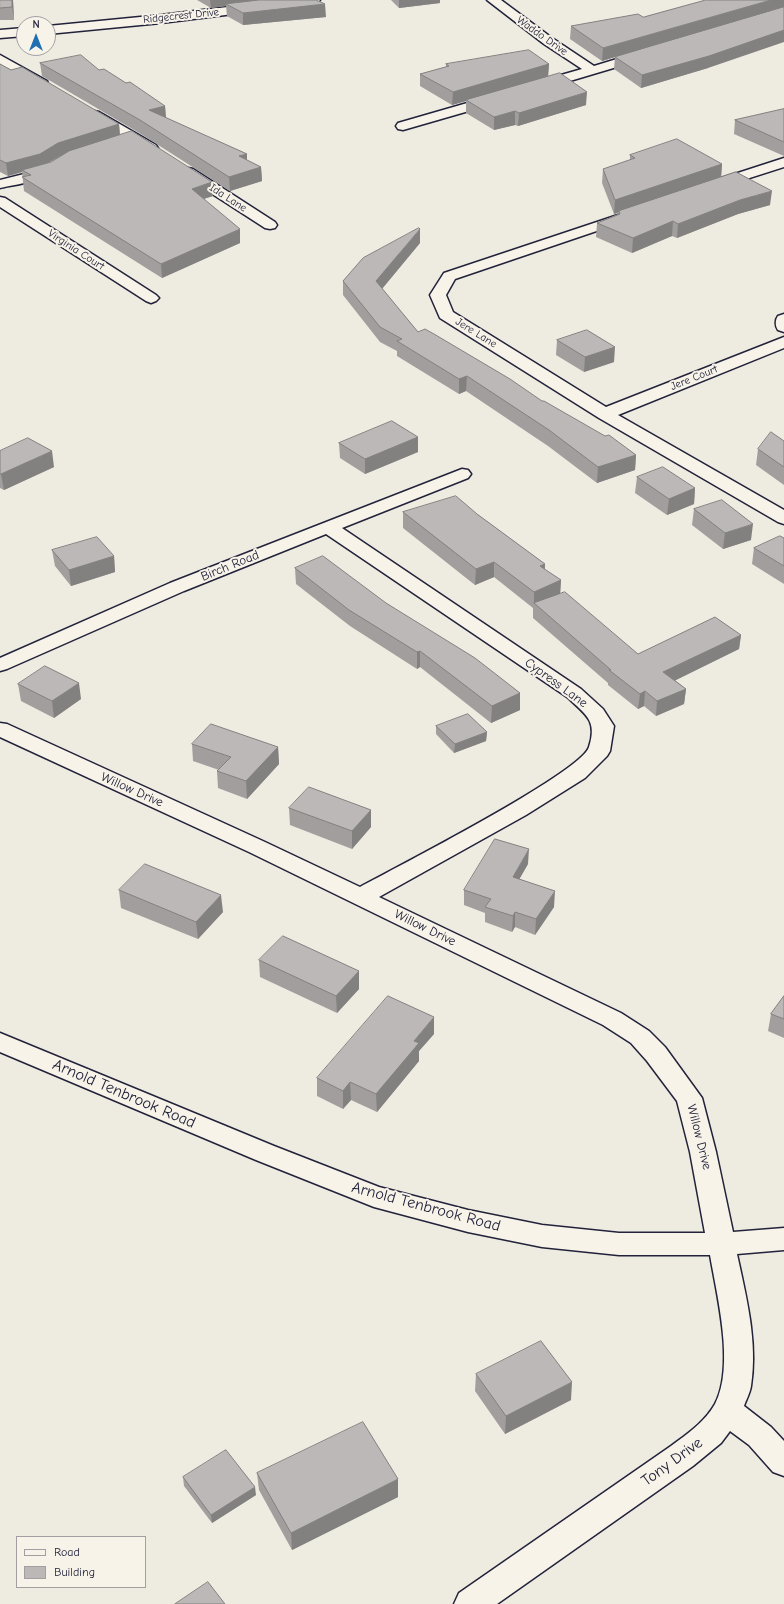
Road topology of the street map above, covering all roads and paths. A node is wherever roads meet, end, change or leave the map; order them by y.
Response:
1 (314, 0) edge
2 (492, 0) edge
3 (56, 29) edge
4 (16, 33) edge
5 (0, 34) edge
6 (651, 52) edge
7 (0, 60) edge
8 (592, 70) junction
9 (524, 90) edge
10 (54, 91) edge
11 (509, 95) edge
12 (81, 107) edge
13 (403, 126) dead end
14 (135, 138) junction
15 (115, 144) edge
16 (161, 155) edge
17 (784, 162) edge
18 (59, 164) edge
19 (180, 167) edge
20 (761, 170) junction
21 (784, 177) edge
22 (0, 184) edge
23 (702, 190) edge
24 (0, 201) edge
25 (635, 213) edge
26 (270, 225) dead end
27 (152, 298) dead end
28 (784, 319) edge
29 (784, 327) edge
30 (784, 342) edge
31 (605, 414) junction
32 (462, 474) dead end
33 (784, 518) edge
34 (328, 527) junction
35 (0, 665) edge
36 (0, 729) edge
37 (360, 897) junction
38 (0, 1042) edge
39 (784, 1239) edge
40 (722, 1244) junction
41 (727, 1410) junction
42 (784, 1462) edge
43 (470, 1604) edge

1 - 3 street, Ridgecrest Drive
2 - 8 street, Waddo Drive
4 - 5 street
6 - 8 street
7 - 10 street
8 - 9 street
11 - 13 street
12 - 14 street
14 - 15 street
14 - 16 street
17 - 20 street
18 - 22 street
19 - 26 street, Ida Lane
20 - 21 street
20 - 23 street
24 - 27 street, Virginia Court
25 - 31 street, Jere Lane
28 - 29 street
30 - 31 street, Jere Court
31 - 33 street, Jere Lane
32 - 34 street, Birch Road
34 - 35 street, Birch Road
34 - 37 street, Cypress Lane
36 - 37 street, Willow Drive
37 - 40 street, Willow Drive
38 - 40 street, Arnold Tenbrook Road
39 - 40 street, Arnold Tenbrook Road
40 - 41 street, Tony Drive
41 - 42 street
41 - 43 street, Tony Drive

